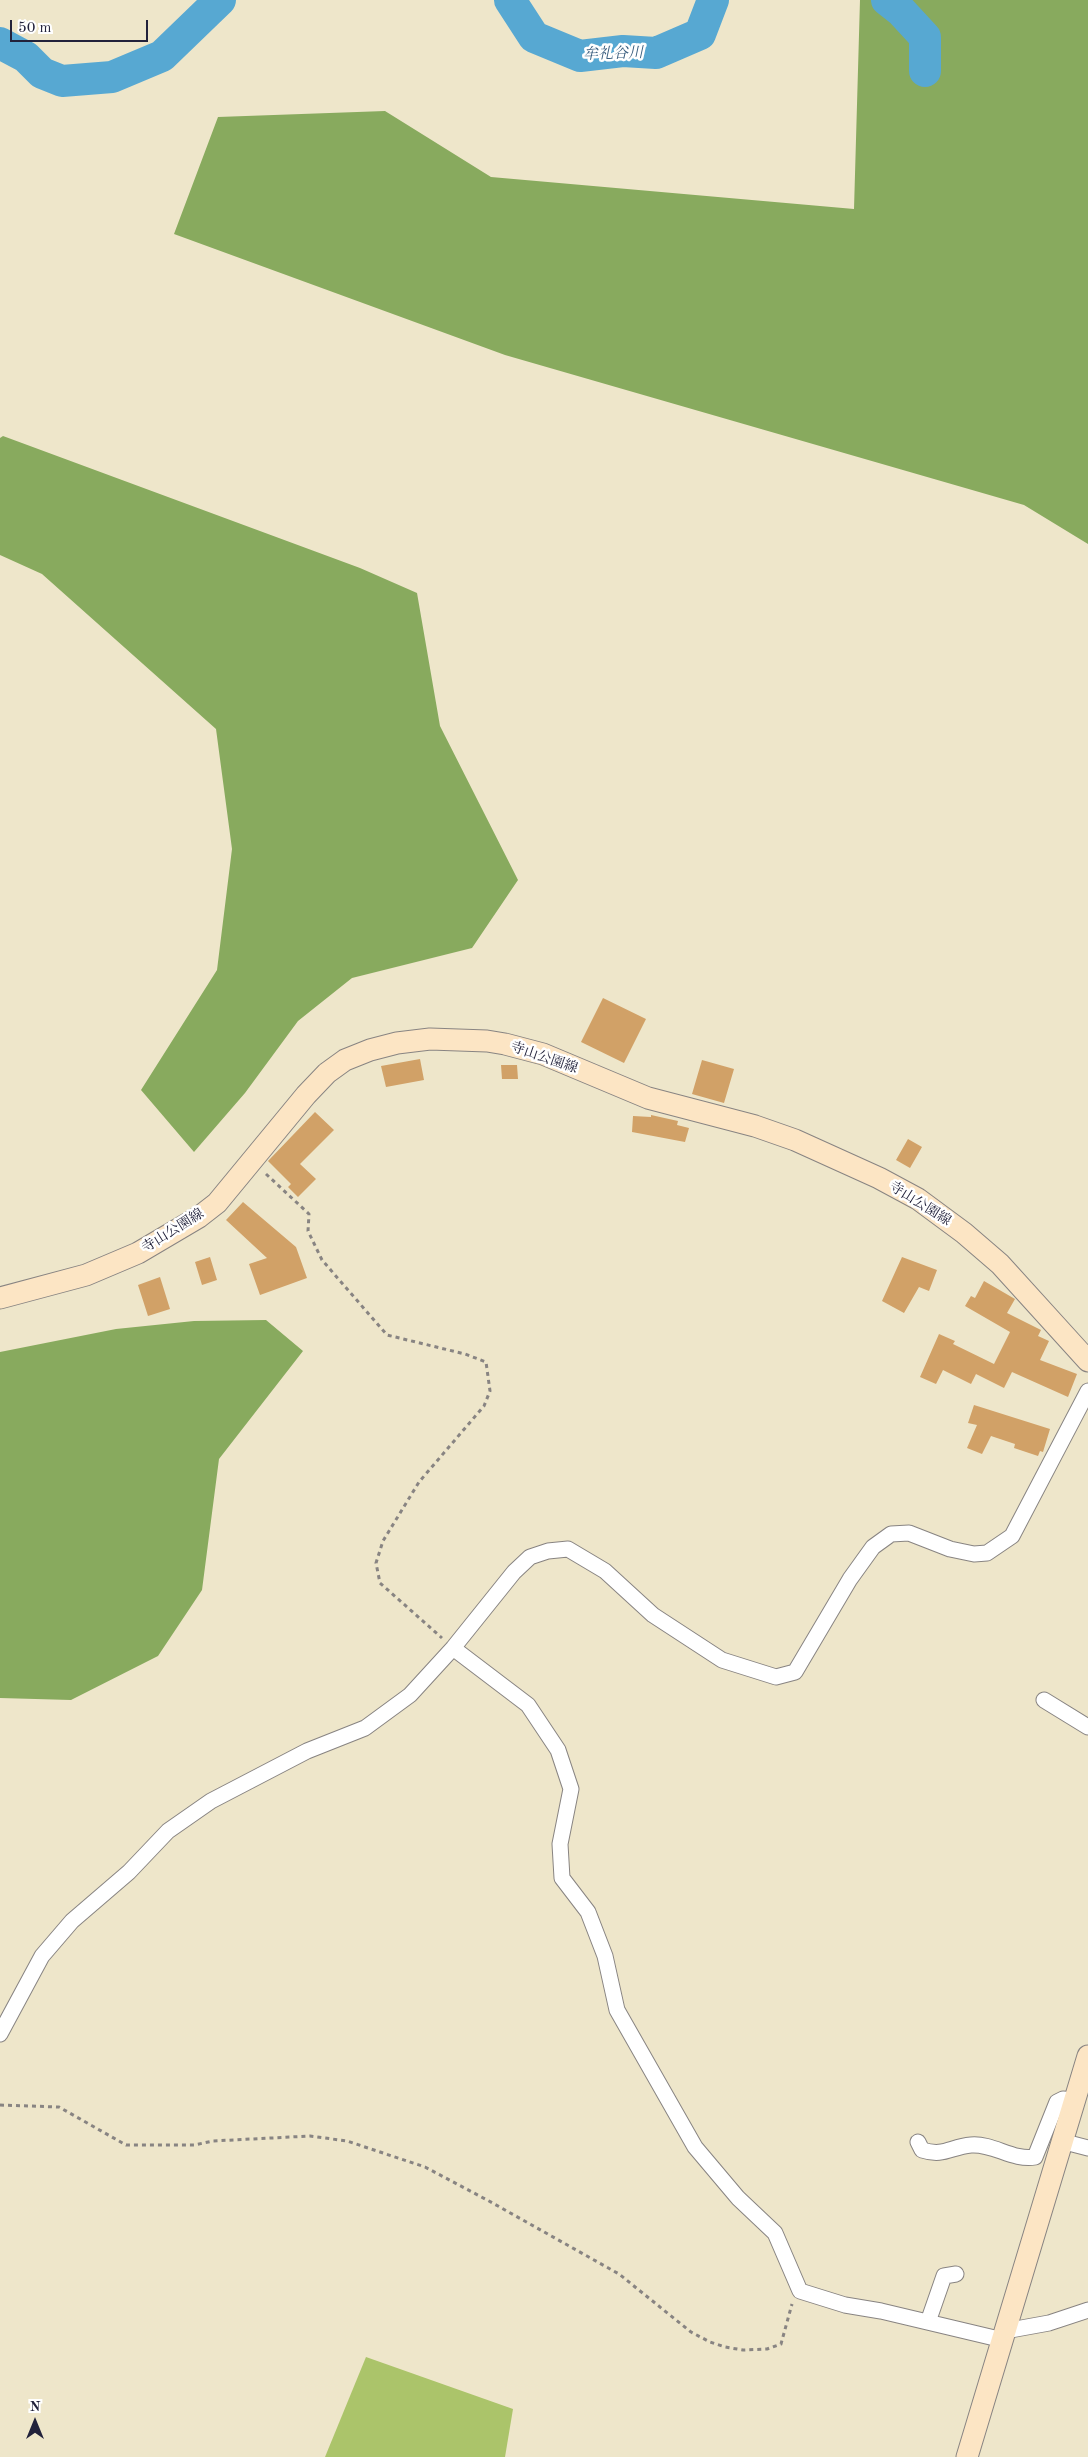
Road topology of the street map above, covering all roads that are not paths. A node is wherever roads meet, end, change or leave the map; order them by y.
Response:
1 (0, 1298) edge
2 (1088, 1362) edge
3 (1088, 1391) edge
4 (454, 1648) junction
5 (1044, 1700) dead end
6 (1088, 1726) edge
7 (2, 2025) edge
8 (1088, 2056) edge
9 (1073, 2100) junction
10 (1061, 2141) junction
11 (918, 2142) dead end
12 (1088, 2148) edge
13 (956, 2274) dead end
14 (1088, 2310) edge
15 (928, 2322) junction
16 (1004, 2336) junction
17 (967, 2457) edge

1 - 2 main road, 寺山公園線
3 - 4 street
4 - 7 street
4 - 15 street
5 - 6 street
8 - 9 main road
9 - 10 main road
9 - 11 street
10 - 12 street
10 - 16 main road
13 - 15 street
14 - 16 street
15 - 16 street
16 - 17 main road

